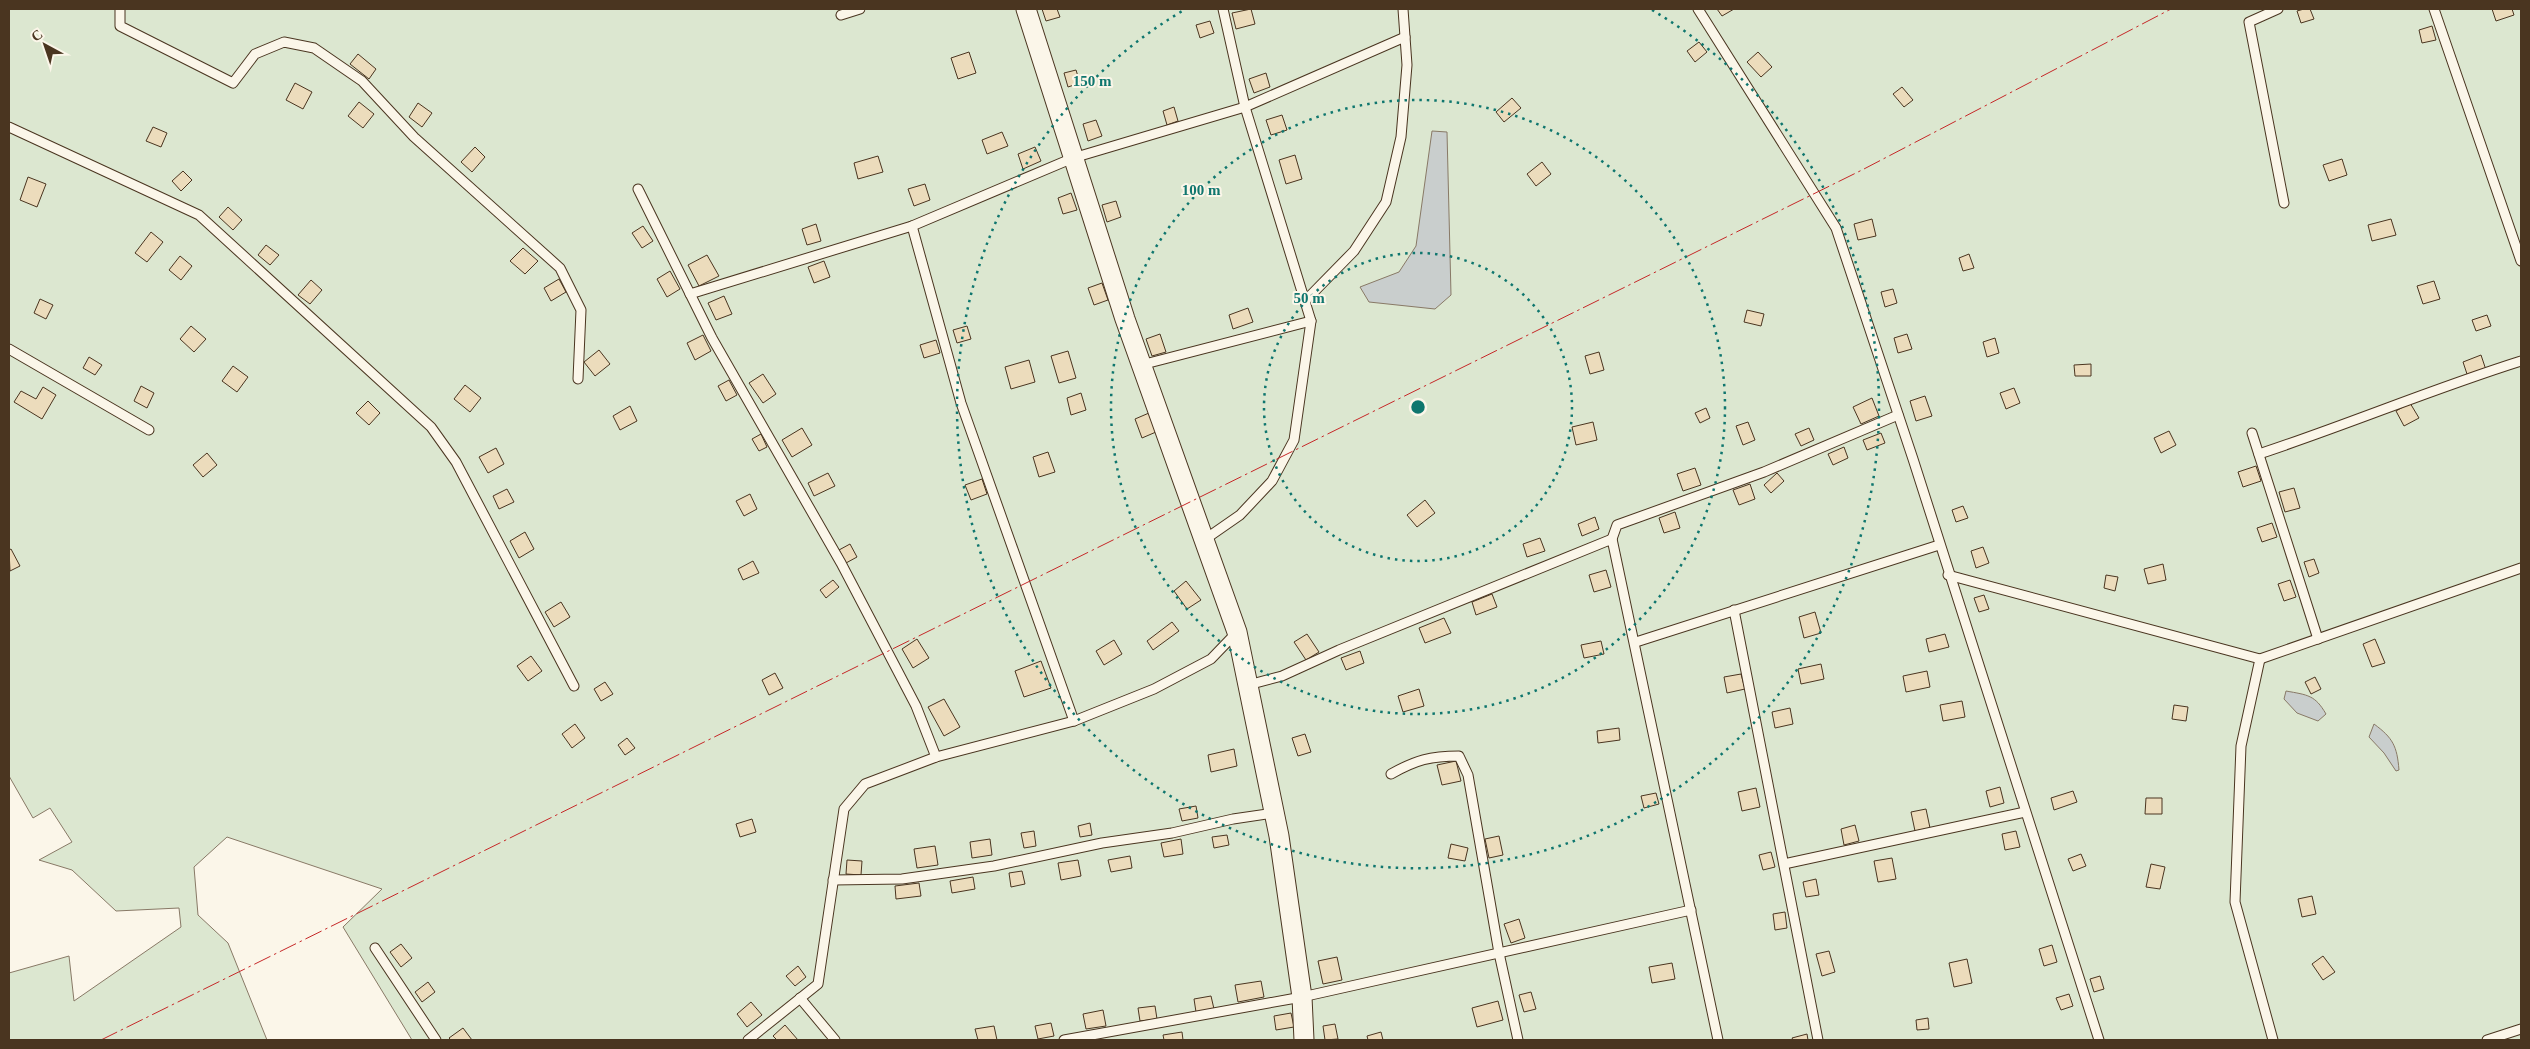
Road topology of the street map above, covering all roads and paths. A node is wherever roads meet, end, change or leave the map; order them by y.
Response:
1 (120, 9) edge
2 (860, 9) edge
3 (1026, 9) edge
4 (1223, 9) edge
5 (1404, 9) edge
6 (1698, 9) edge
7 (2278, 9) edge
8 (2434, 9) edge
9 (841, 15) dead end
10 (1405, 36) junction
11 (1245, 107) junction
12 (9, 127) edge
13 (1074, 158) junction
14 (638, 189) dead end
15 (2284, 203) dead end
16 (912, 226) junction
17 (2521, 261) edge
18 (690, 294) junction
19 (1305, 301) junction
20 (1311, 321) junction
21 (9, 349) edge
22 (2521, 362) edge
23 (1141, 365) junction
24 (578, 379) dead end
25 (1898, 415) junction
26 (149, 430) dead end
27 (2252, 433) dead end
28 (2259, 454) junction
29 (1612, 539) junction
30 (1204, 540) junction
31 (1939, 545) junction
32 (2521, 568) edge
33 (1948, 575) junction
34 (1734, 610) junction
35 (1237, 632) junction
36 (2318, 639) junction
37 (1636, 642) junction
38 (2260, 659) junction
39 (1248, 685) junction
40 (574, 686) dead end
41 (1074, 721) junction
42 (936, 757) junction
43 (1391, 774) dead end
44 (2025, 812) junction
45 (1274, 813) junction
46 (1784, 864) junction
47 (833, 880) junction
48 (1691, 910) junction
49 (376, 948) dead end
50 (1499, 954) junction
51 (1302, 997) junction
52 (800, 998) junction
53 (2521, 1030) edge
54 (436, 1040) edge
55 (748, 1040) edge
56 (836, 1040) edge
57 (1064, 1040) edge
58 (1304, 1040) edge
59 (1518, 1040) edge
60 (1718, 1040) edge
61 (1818, 1040) edge
62 (2099, 1040) edge
63 (2273, 1040) edge
64 (2488, 1040) edge

1 - 24 lane
2 - 9 lane
3 - 13 street
4 - 11 lane
5 - 10 lane
6 - 25 lane
7 - 15 lane
8 - 17 lane
10 - 11 lane
10 - 19 lane
11 - 13 lane
11 - 19 lane
12 - 40 lane
13 - 16 lane
13 - 23 street
14 - 18 lane
16 - 18 lane
16 - 41 lane
18 - 42 lane
19 - 20 lane
20 - 23 lane
20 - 30 lane
21 - 26 lane
22 - 28 lane
23 - 30 street
25 - 29 lane
25 - 31 lane
27 - 28 lane
28 - 36 lane
29 - 37 lane
29 - 39 lane
30 - 35 street
31 - 33 lane
31 - 34 lane
32 - 36 lane
33 - 38 lane
33 - 44 lane
34 - 37 lane
34 - 46 lane
35 - 39 street
35 - 41 lane
36 - 38 lane
37 - 48 lane
38 - 63 lane
39 - 45 street
41 - 42 lane
42 - 47 lane
43 - 50 lane
44 - 46 lane
44 - 62 lane
45 - 47 lane
45 - 51 street
46 - 61 lane
47 - 52 lane
48 - 50 lane
48 - 60 lane
49 - 54 lane
50 - 51 lane
50 - 59 lane
51 - 57 lane
51 - 58 street
52 - 55 lane
52 - 56 lane
53 - 64 lane

